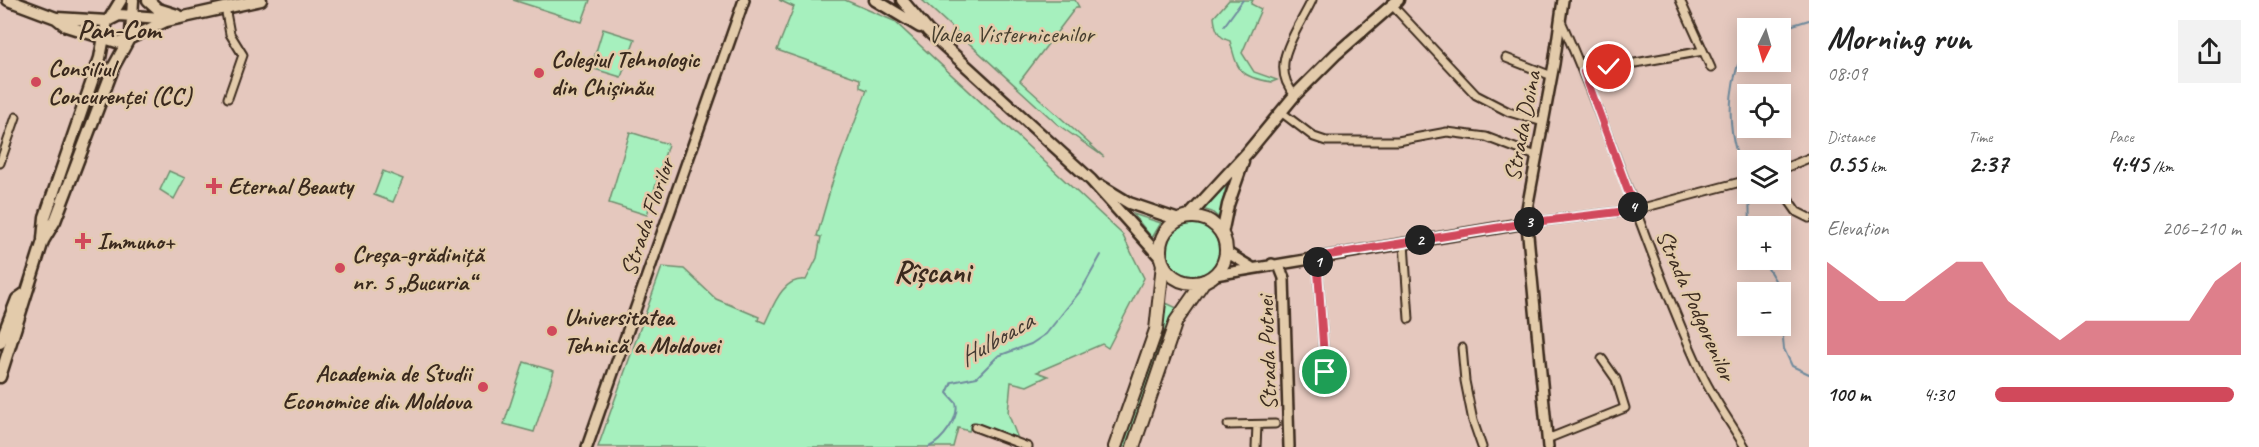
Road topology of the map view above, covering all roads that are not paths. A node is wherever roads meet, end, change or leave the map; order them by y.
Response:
1 (8, 0) edge
2 (121, 0) edge
3 (134, 0) edge
4 (148, 0) edge
5 (261, 0) edge
6 (744, 0) edge
7 (875, 0) edge
8 (902, 0) edge
9 (1312, 0) edge
10 (1563, 0) edge
11 (1680, 0) edge
12 (1395, 3) edge
13 (225, 8) junction
14 (186, 16) junction
15 (56, 18) junction
16 (129, 18) junction
17 (174, 20) junction
18 (1561, 21) junction
19 (66, 26) junction
20 (107, 29) junction
21 (928, 31) junction
22 (128, 39) junction
23 (1703, 51) junction
24 (100, 58) junction
25 (1506, 58) dead end
26 (1711, 68) dead end
27 (1584, 72) junction
28 (1552, 76) junction
29 (1295, 95) junction
30 (228, 98) dead end
31 (1281, 112) junction
32 (16, 117) dead end
33 (1543, 122) junction
34 (1247, 153) junction
35 (1536, 156) junction
36 (1809, 158) edge
37 (0, 163) edge
38 (1791, 165) edge
39 (1091, 180) junction
40 (1737, 183) edge
41 (1791, 204) edge
42 (1635, 210) junction
43 (1184, 218) junction
44 (1809, 218) edge
45 (1526, 223) junction
46 (1222, 234) junction
47 (43, 241) junction
48 (1404, 243) junction
49 (1226, 252) junction
50 (1317, 257) junction
51 (1162, 261) junction
52 (1272, 264) junction
53 (1251, 267) junction
54 (1209, 278) junction
55 (24, 294) junction
56 (1408, 319) dead end
57 (0, 343) edge
58 (1462, 348) dead end
59 (1602, 359) dead end
60 (1325, 372) dead end
61 (0, 376) edge
62 (1275, 424) dead end
63 (1228, 425) dead end
64 (1257, 425) junction
65 (975, 428) dead end
66 (1548, 443) edge
67 (587, 447) edge
68 (1028, 447) edge
69 (1115, 447) edge
70 (1133, 447) edge
71 (1256, 447) edge
72 (1289, 447) edge
73 (1482, 447) edge
74 (1745, 447) edge

1 - 15 main road
2 - 20 main road
3 - 16 main road
4 - 14 main road
5 - 13 main road
6 - 67 main road, Strada Florilor
7 - 21 main road
8 - 21 main road
9 - 29 street
10 - 18 main road, Strada Doina
11 - 23 street
12 - 29 main road
12 - 33 street
13 - 14 main road
13 - 30 street
14 - 17 main road
15 - 19 main road
15 - 20 main road
16 - 17 main road
16 - 20 main road
16 - 22 main road
17 - 22 main road
18 - 27 street, Strada Podgorenilor
18 - 28 main road, Strada Doina
19 - 20 main road
19 - 24 main road
20 - 22 main road
20 - 24 main road
21 - 39 main road
22 - 47 main road
23 - 26 street
23 - 27 street
24 - 47 main road
25 - 28 street
27 - 42 street, Strada Podgorenilor
28 - 33 main road, Strada Doina
29 - 31 main road
31 - 34 main road
31 - 35 street
32 - 37 street
33 - 35 main road, Strada Doina
34 - 43 main road
34 - 46 main road
35 - 45 main road, Strada Doina
36 - 38 street
39 - 43 main road
39 - 51 main road
40 - 42 street
41 - 44 street
42 - 45 street
42 - 74 street, Strada Podgorenilor
43 - 46 highway
43 - 51 highway
45 - 48 main road
45 - 66 main road, Strada Doina
46 - 49 highway
47 - 55 main road
48 - 50 main road
48 - 56 street
49 - 53 main road
49 - 54 highway
50 - 52 main road
50 - 60 street
51 - 54 highway
51 - 69 highway
52 - 53 main road
52 - 72 main road, Strada Putnei
53 - 54 main road
54 - 70 highway
55 - 57 main road
55 - 61 main road
58 - 73 street
59 - 66 street, Strada Doina
62 - 64 street
63 - 64 street
64 - 71 street
65 - 68 street

